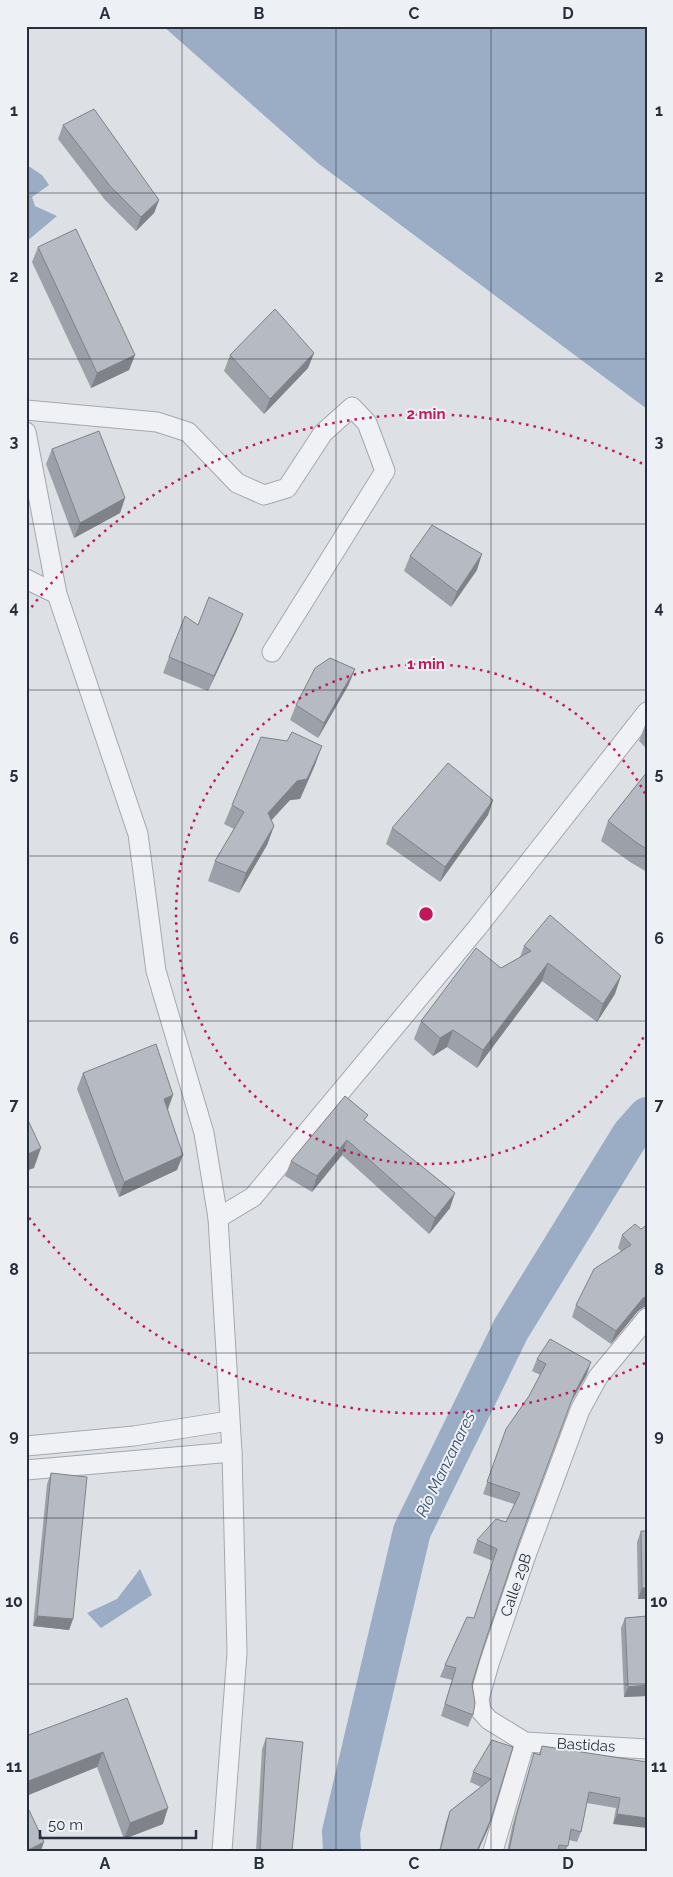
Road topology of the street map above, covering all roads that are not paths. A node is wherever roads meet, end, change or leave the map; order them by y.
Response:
1 (26, 410) edge
2 (26, 432) edge
3 (26, 578) edge
4 (56, 594) junction
5 (272, 652) dead end
6 (647, 712) edge
7 (218, 1218) junction
8 (647, 1318) edge
9 (229, 1421) junction
10 (26, 1446) edge
11 (232, 1452) junction
12 (26, 1470) edge
13 (525, 1742) junction
14 (647, 1749) edge
15 (222, 1851) edge
16 (493, 1851) edge

1 - 5 street
2 - 4 street
3 - 4 street
4 - 7 street
6 - 7 street
7 - 9 street
8 - 13 street, Calle 29B
9 - 10 street
9 - 11 street
11 - 12 street
11 - 15 street
13 - 14 street, Bastidas
13 - 16 street

